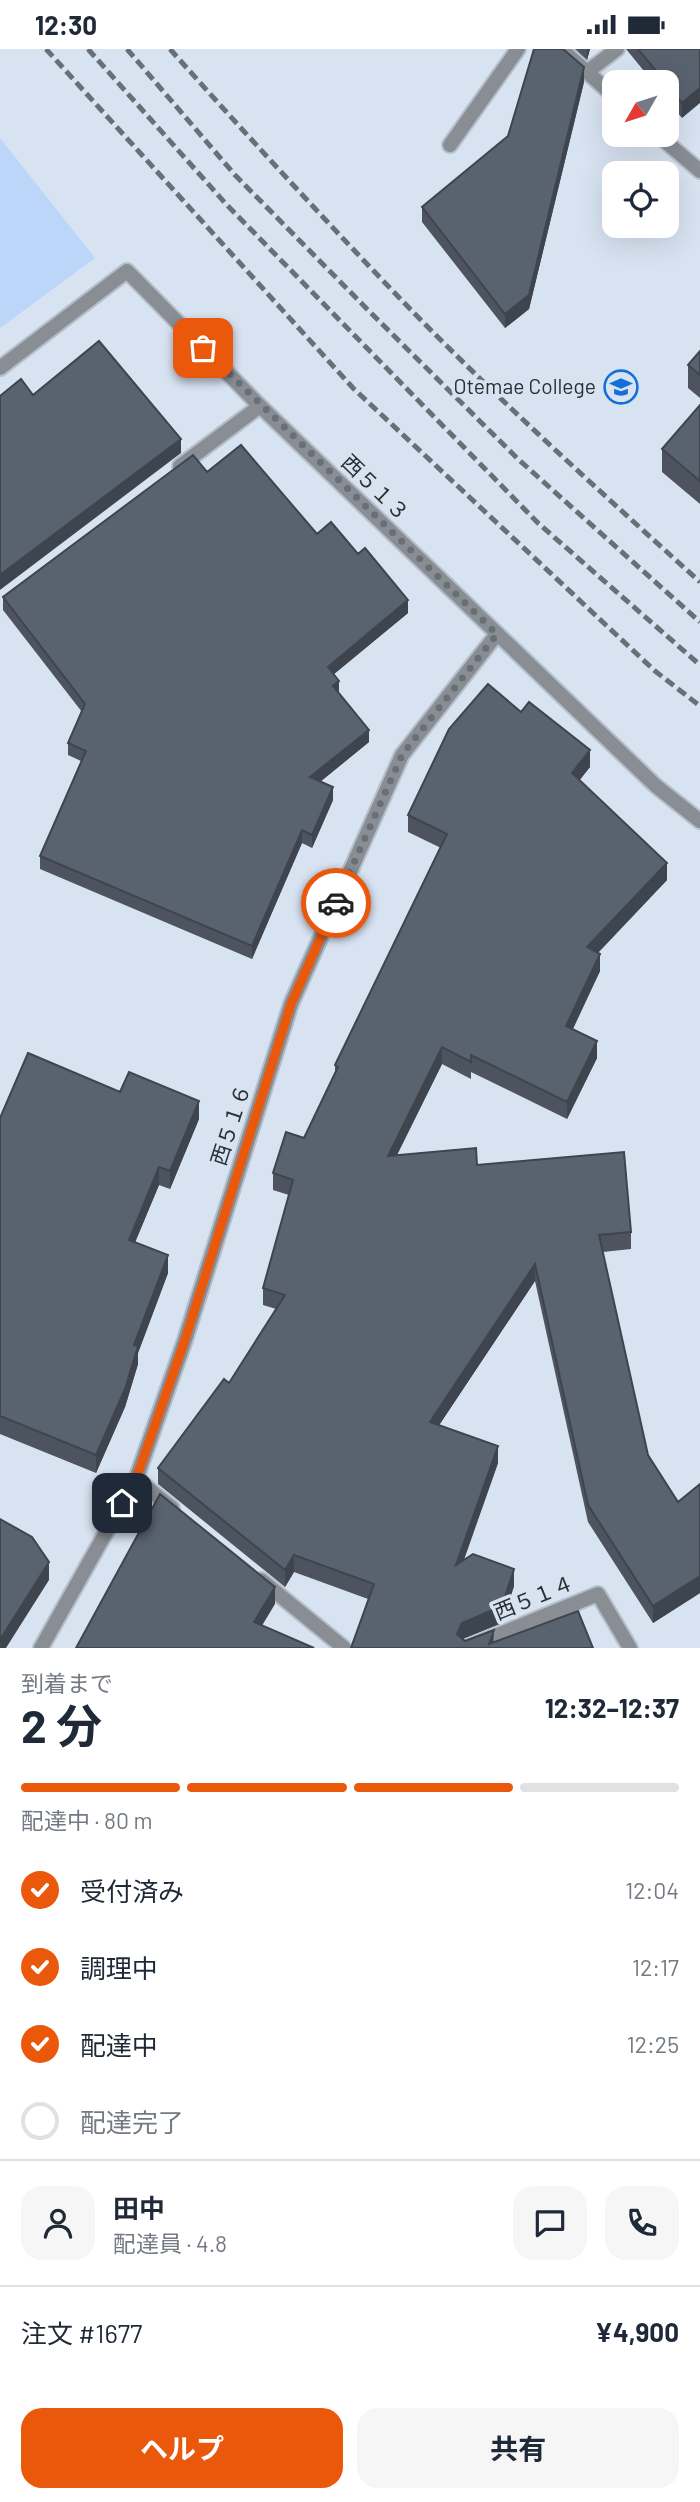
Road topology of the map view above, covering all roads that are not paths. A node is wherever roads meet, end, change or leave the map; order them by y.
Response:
1 (518, 49) edge
2 (561, 49) edge
3 (617, 49) edge
4 (587, 72) junction
5 (602, 85) edge
6 (450, 145) dead end
7 (672, 147) edge
8 (700, 171) edge
9 (0, 367) edge
10 (260, 406) junction
11 (162, 479) edge
12 (497, 634) junction
13 (700, 821) edge
14 (136, 1479) junction
15 (188, 1521) edge
16 (250, 1572) edge
17 (41, 1648) edge
18 (344, 1648) edge
19 (466, 1648) edge
20 (630, 1648) edge

1 - 6 street
2 - 4 street
3 - 4 street
4 - 5 street
7 - 8 street
9 - 10 street, 西５１３
10 - 11 street
10 - 12 street, 西５１３
12 - 13 street, 西５１３
12 - 14 street, 西５１６
14 - 15 street
14 - 17 street, 西５１６
16 - 18 street
19 - 20 street, 西５１４

